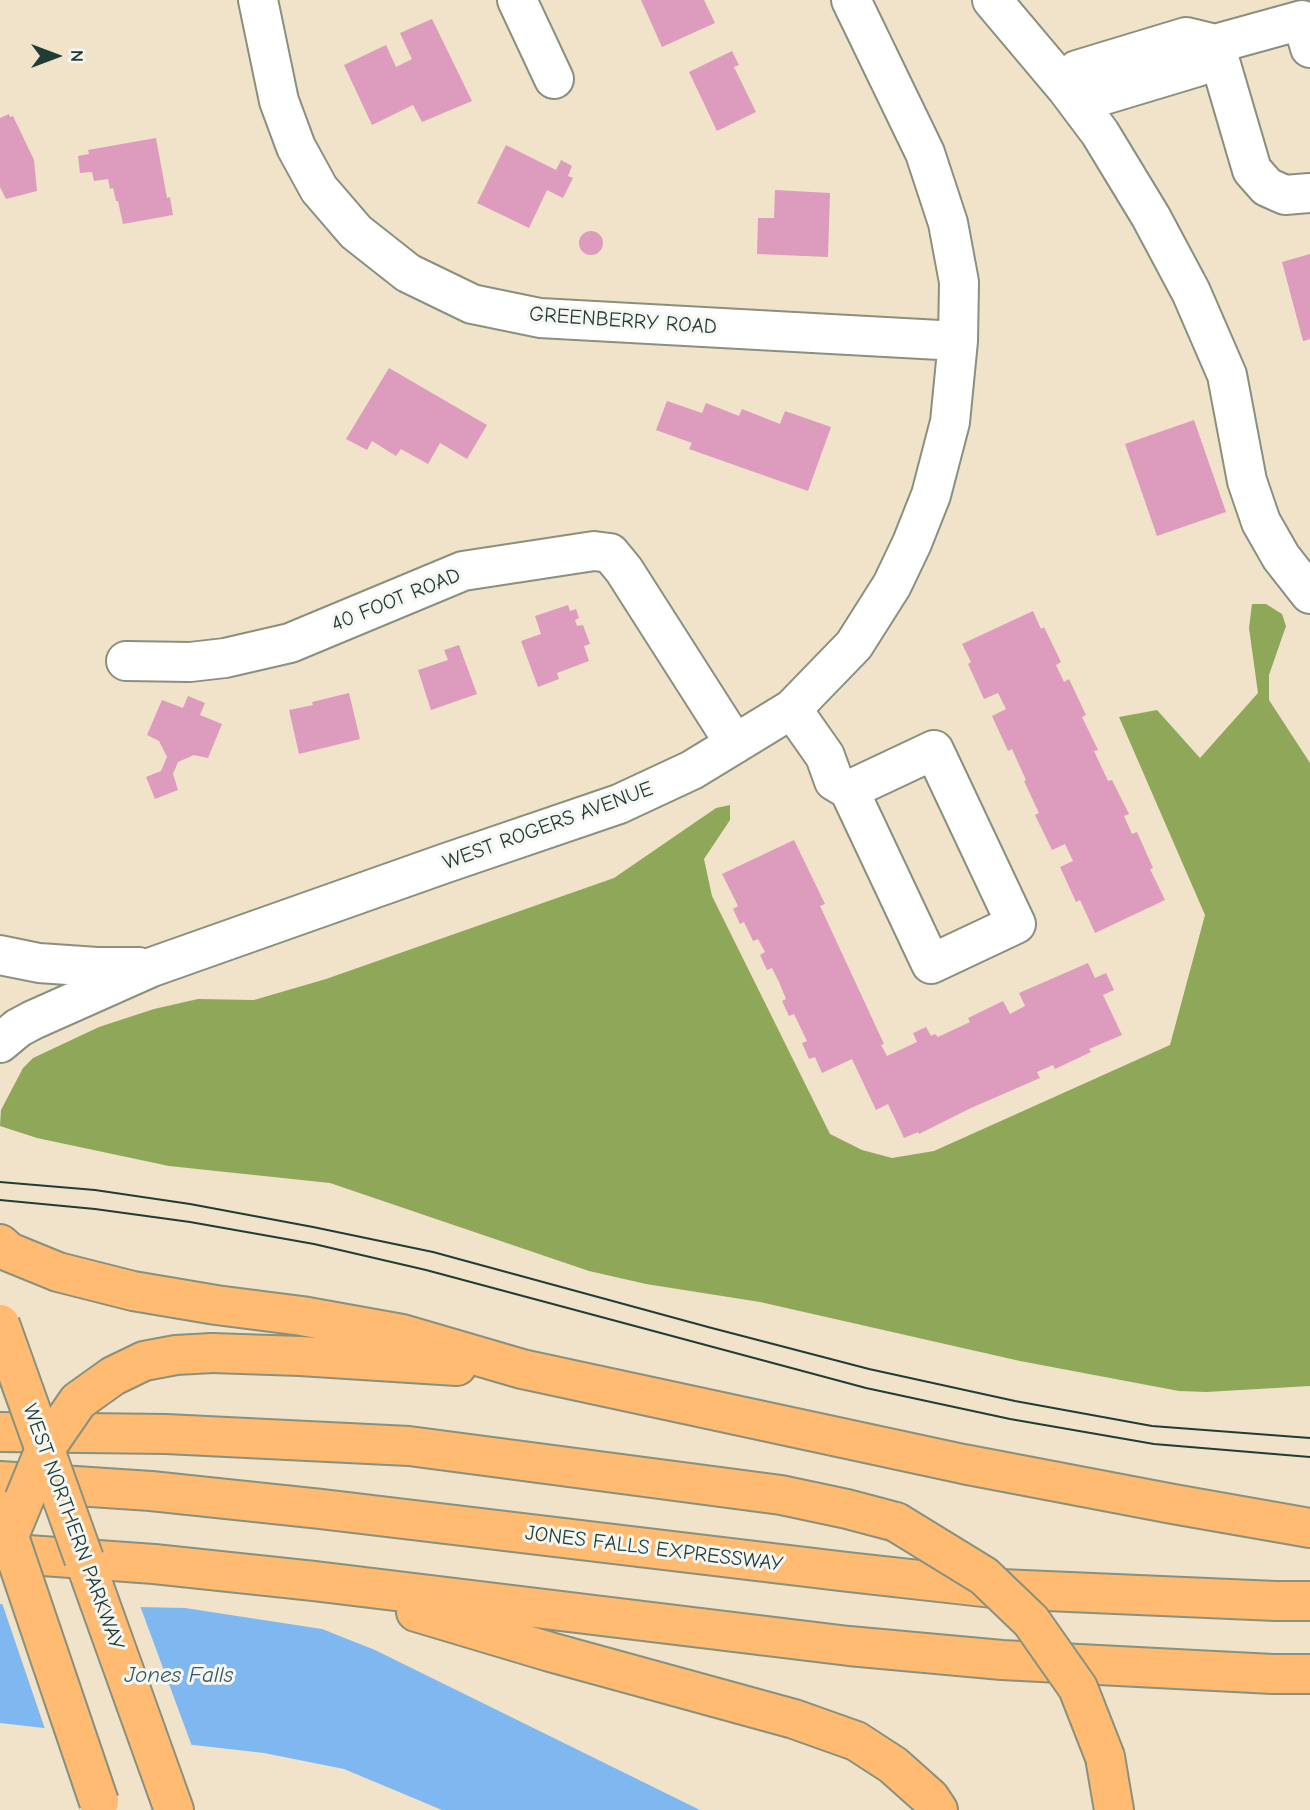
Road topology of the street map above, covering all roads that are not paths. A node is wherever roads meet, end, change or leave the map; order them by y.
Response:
1 (258, 0) edge
2 (517, 0) edge
3 (851, 0) edge
4 (992, 0) edge
5 (1215, 44) junction
6 (1310, 48) edge
7 (554, 79) dead end
8 (1068, 89) junction
9 (1310, 193) edge
10 (958, 341) junction
11 (1310, 594) edge
12 (126, 661) dead end
13 (792, 709) junction
14 (735, 744) junction
15 (849, 790) junction
16 (0, 955) edge
17 (152, 967) junction
18 (0, 1043) edge
19 (0, 1244) edge
20 (0, 1324) edge
21 (522, 1369) junction
22 (0, 1432) edge
23 (45, 1449) junction
24 (0, 1481) edge
25 (1310, 1528) edge
26 (3, 1533) edge
27 (314, 1581) junction
28 (1310, 1601) edge
29 (1310, 1674) edge
30 (100, 1806) edge
31 (173, 1808) edge
32 (938, 1810) edge
33 (1114, 1810) edge

1 - 10 street, GREENBERRY ROAD
2 - 7 street
3 - 10 street, WEST ROGERS AVENUE
4 - 8 street
5 - 6 street
5 - 8 street
5 - 9 street
8 - 11 street
10 - 13 street, WEST ROGERS AVENUE
12 - 14 street, 40 FOOT ROAD
13 - 14 street, WEST ROGERS AVENUE
13 - 15 street
14 - 17 street, WEST ROGERS AVENUE
15 - 15 street
16 - 17 street, WEST ROGERS AVENUE
17 - 18 street, WEST ROGERS AVENUE
19 - 21 main road
20 - 23 main road, WEST NORTHERN PARKWAY, bridge
21 - 23 main road, bridge
21 - 25 main road
22 - 33 main road, bridge
23 - 26 main road, bridge
23 - 31 main road, WEST NORTHERN PARKWAY, bridge
24 - 28 main road, JONES FALLS EXPRESSWAY
26 - 27 main road
26 - 30 main road, bridge
27 - 29 main road
27 - 32 main road

